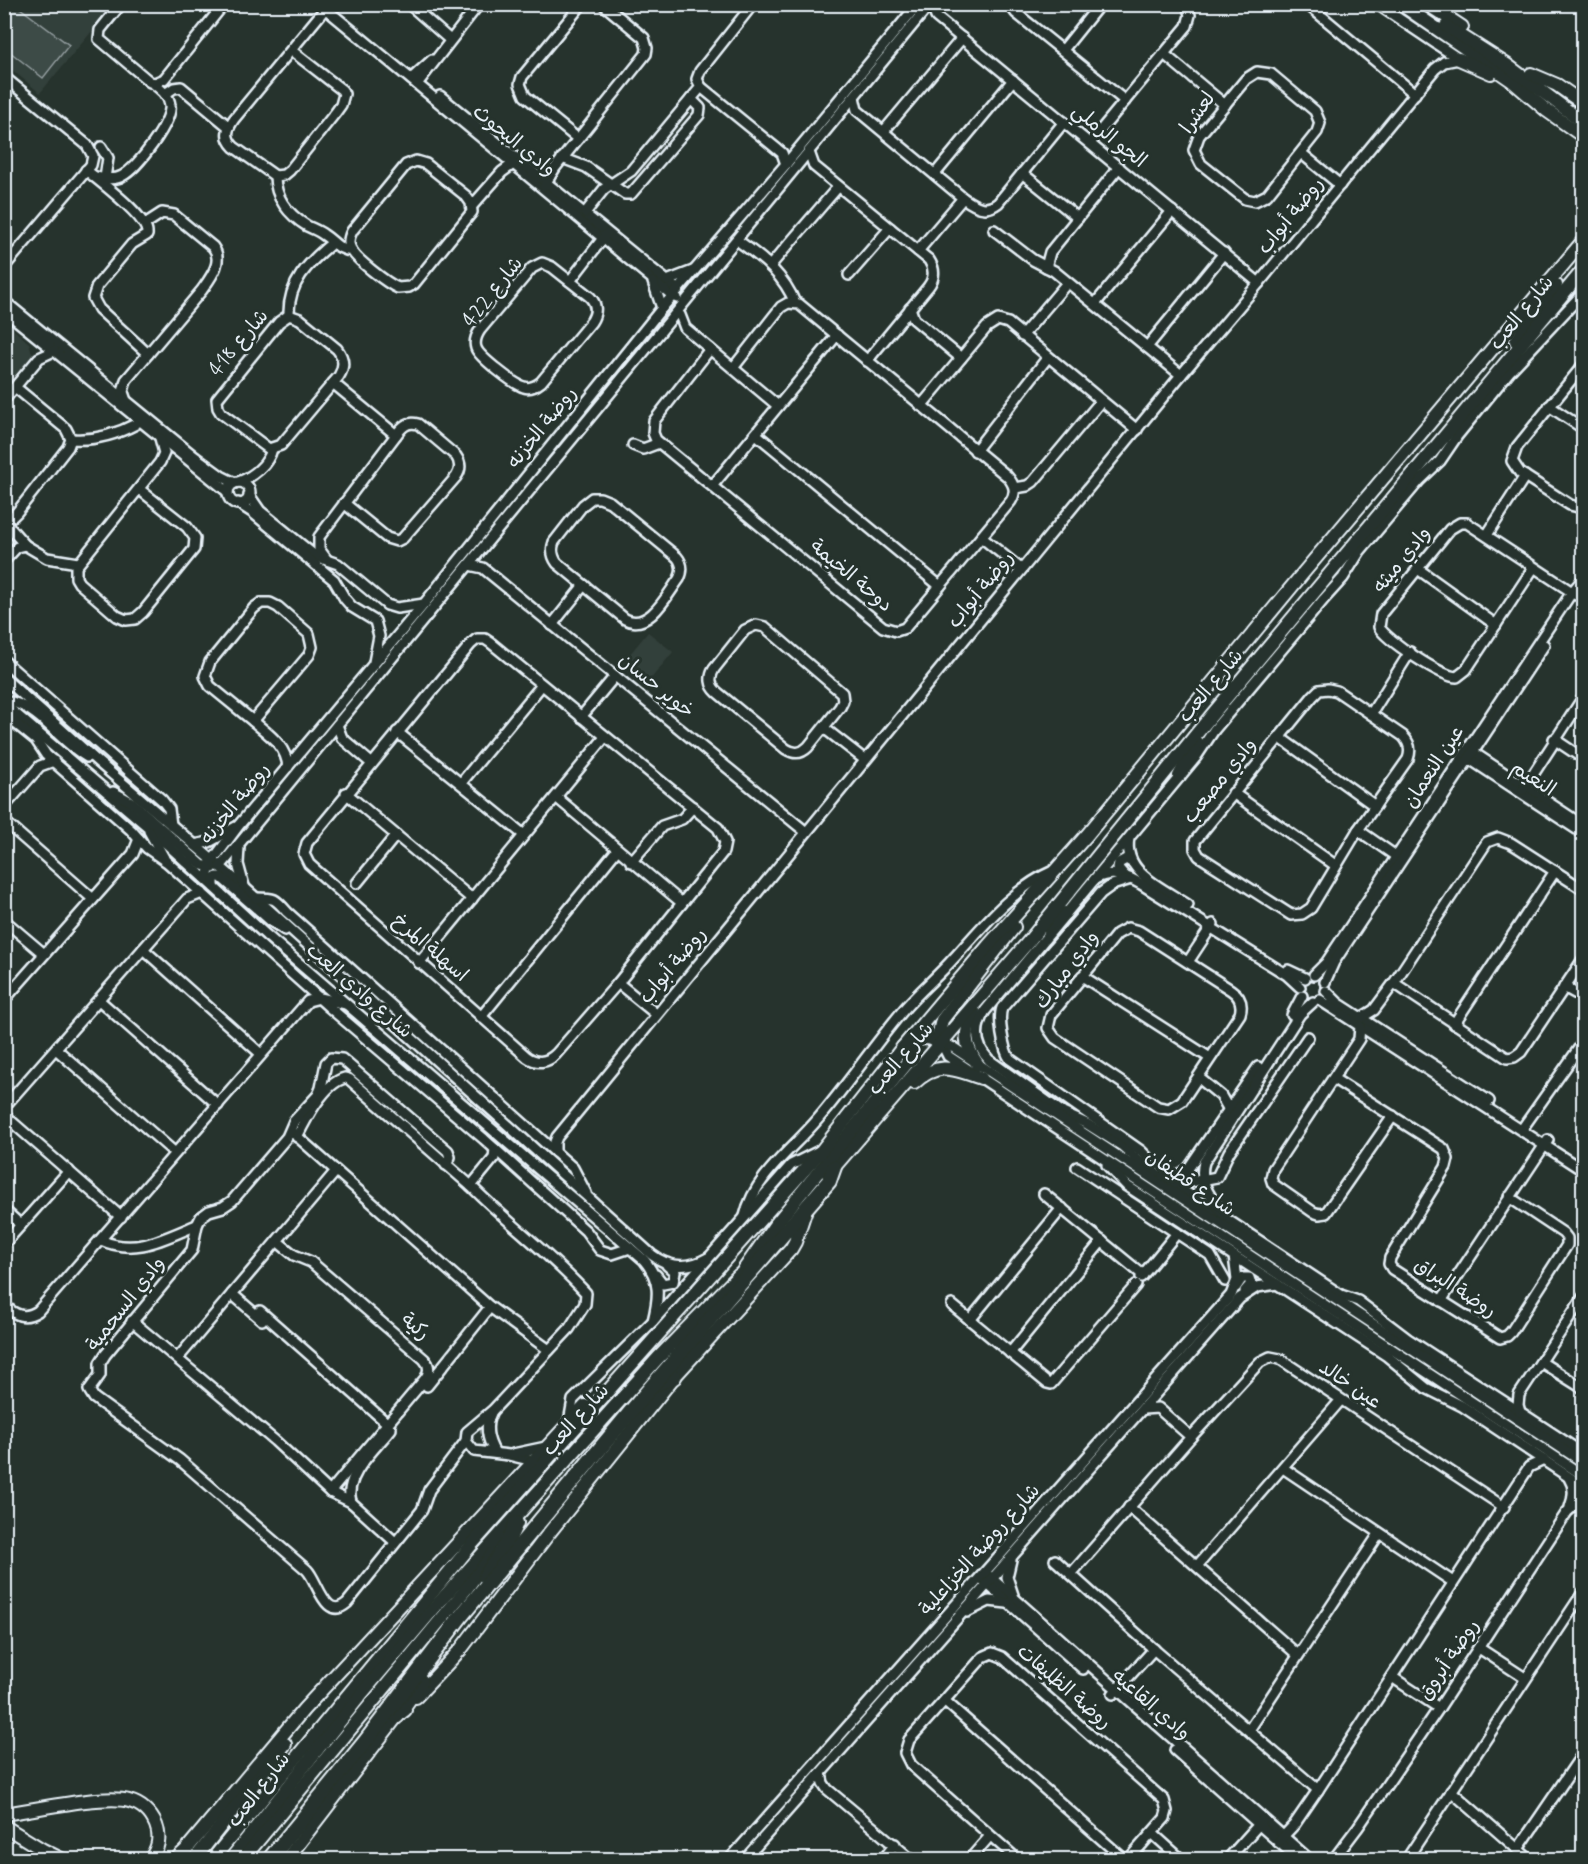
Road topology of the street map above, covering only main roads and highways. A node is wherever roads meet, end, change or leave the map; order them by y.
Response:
1 (1401, 4) edge
2 (1428, 4) edge
3 (1420, 17) junction
4 (1459, 59) road end
5 (1531, 74) junction
6 (1511, 80) junction
7 (1584, 104) edge
8 (1546, 110) junction
9 (1584, 113) edge
10 (1584, 123) edge
11 (1584, 137) edge
12 (1584, 144) edge
13 (1584, 230) edge
14 (1584, 240) edge
15 (1584, 253) edge
16 (1584, 269) edge
17 (1584, 278) edge
18 (1546, 285) junction
19 (1565, 290) junction
20 (1503, 366) junction
21 (1437, 446) junction
22 (1419, 481) road end
23 (1360, 551) road end
24 (1317, 589) junction
25 (1211, 716) junction
26 (1179, 776) road end
27 (1023, 907) junction
28 (1065, 913) road end
29 (1029, 941) junction
30 (980, 998) junction
31 (941, 1042) junction
32 (906, 1043) junction
33 (881, 1112) junction
34 (834, 1167) junction
35 (806, 1208) junction
36 (743, 1271) junction
37 (658, 1324) junction
38 (674, 1377) junction
39 (652, 1386) junction
40 (527, 1503) junction
41 (516, 1523) junction
42 (476, 1599) junction
43 (460, 1616) junction
44 (304, 1709) junction
45 (335, 1711) junction
46 (397, 1716) junction
47 (232, 1811) junction
48 (4, 1814) edge
49 (4, 1826) edge
50 (23, 1838) junction
51 (287, 1859) edge
52 (43, 1860) edge
53 (63, 1860) edge
54 (150, 1860) edge
55 (175, 1860) edge
56 (194, 1860) edge
57 (212, 1860) edge
58 (230, 1860) edge
59 (242, 1860) edge
60 (269, 1860) edge

1 - 3 main road
2 - 5 main road
3 - 6 main road
3 - 10 main road
4 - 6 main road
5 - 7 main road
5 - 9 main road
6 - 8 main road
8 - 11 main road
8 - 12 main road
13 - 18 main road
14 - 18 main road, شارع العب
15 - 20 main road
16 - 19 main road, شارع العب
17 - 19 main road
18 - 27 main road, شارع العب
19 - 20 main road, شارع العب
20 - 21 main road, شارع العب
21 - 22 main road
21 - 24 main road, شارع العب
23 - 24 main road
24 - 25 main road, شارع العب
25 - 26 main road
25 - 29 main road, شارع العب
27 - 31 main road
27 - 32 main road, شارع العب
28 - 29 main road
29 - 30 main road, شارع العب
30 - 31 main road, شارع العب
30 - 33 main road
31 - 32 main road
31 - 33 main road, شارع العب
32 - 36 main road
32 - 37 main road, شارع العب
33 - 34 main road, شارع العب
34 - 35 highway
34 - 36 main road, شارع العب
35 - 38 main road
35 - 39 highway
36 - 40 main road, شارع العب
37 - 44 main road
37 - 45 main road, شارع العب
38 - 39 highway
38 - 46 main road
39 - 42 highway
40 - 41 main road
40 - 58 main road, شارع العب
41 - 43 highway
41 - 59 main road
42 - 43 highway
42 - 46 highway
43 - 60 highway
44 - 47 main road
44 - 55 main road
45 - 47 main road
45 - 57 main road, شارع العب
46 - 51 main road
47 - 56 main road
48 - 54 main road
49 - 50 main road
50 - 52 main road
50 - 53 main road

